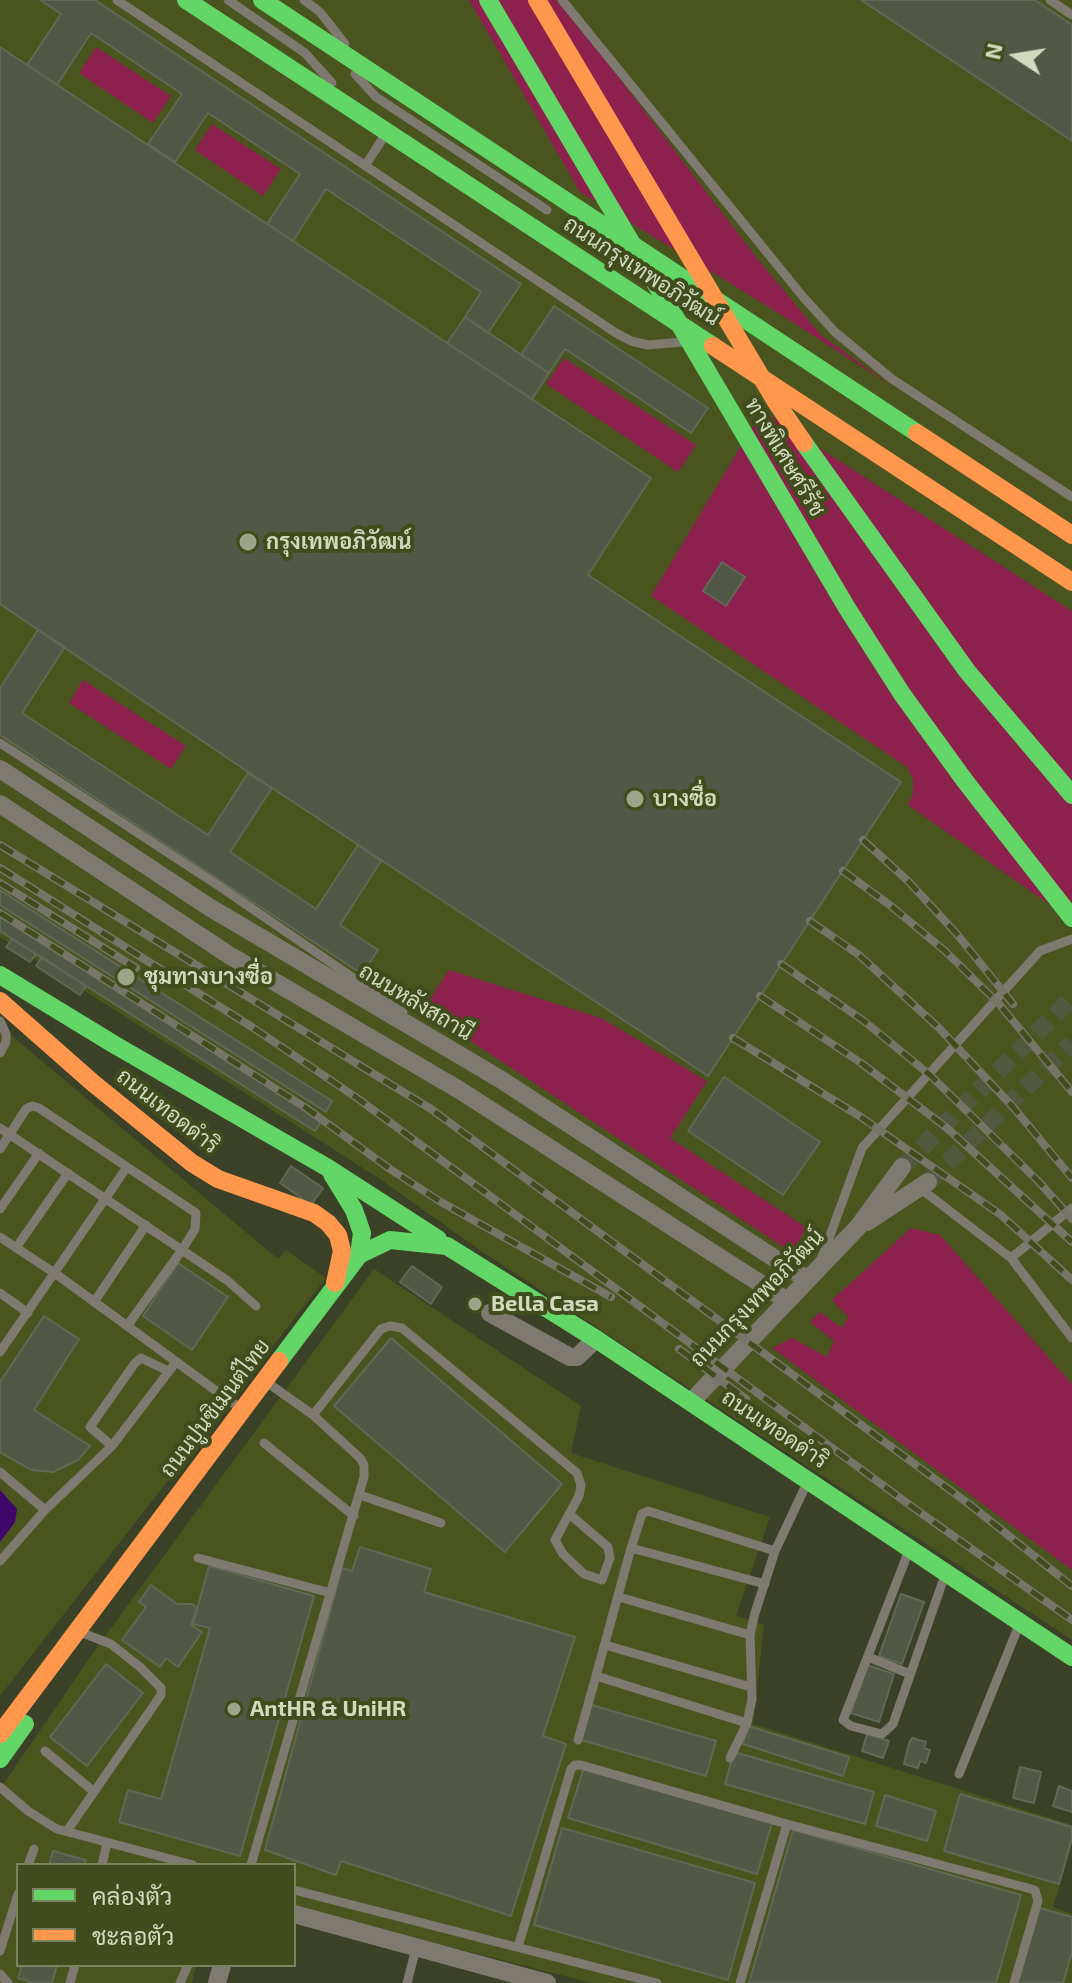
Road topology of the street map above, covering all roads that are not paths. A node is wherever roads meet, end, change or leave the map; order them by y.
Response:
1 (117, 0) edge
2 (186, 0) edge
3 (228, 0) edge
4 (262, 0) edge
5 (304, 0) edge
6 (488, 0) edge
7 (537, 0) edge
8 (562, 0) edge
9 (1050, 0) edge
10 (1072, 15) edge
11 (326, 42) junction
12 (364, 68) junction
13 (361, 116) junction
14 (386, 133) junction
15 (365, 166) junction
16 (547, 210) dead end
17 (705, 341) junction
18 (1072, 497) edge
19 (1072, 535) edge
20 (1072, 582) edge
21 (0, 743) edge
22 (0, 769) edge
23 (1072, 795) edge
24 (0, 804) edge
25 (1072, 918) edge
26 (1072, 939) edge
27 (0, 975) edge
28 (2, 1012) edge
29 (115, 1045) junction
30 (0, 1053) edge
31 (500, 1079) junction
32 (93, 1083) junction
33 (5, 1130) edge
34 (0, 1149) edge
35 (39, 1153) junction
36 (127, 1167) junction
37 (902, 1167) tunnel mouth
38 (328, 1168) junction
39 (68, 1173) junction
40 (925, 1186) joint
41 (106, 1199) junction
42 (1072, 1208) edge
43 (0, 1209) edge
44 (146, 1225) junction
45 (858, 1227) junction
46 (0, 1237) edge
47 (447, 1246) junction
48 (16, 1248) junction
49 (182, 1250) junction
50 (359, 1255) junction
51 (1011, 1258) junction
52 (812, 1273) junction
53 (56, 1274) junction
54 (334, 1287) junction
55 (0, 1293) edge
56 (786, 1300) junction
57 (94, 1302) junction
58 (256, 1306) dead end
59 (28, 1313) junction
60 (490, 1313) dead end
61 (127, 1326) junction
62 (1072, 1338) edge
63 (596, 1339) junction
64 (2, 1346) edge
65 (176, 1362) junction
66 (168, 1371) junction
67 (265, 1381) junction
68 (691, 1402) junction
69 (243, 1410) junction
70 (313, 1415) junction
71 (264, 1443) dead end
72 (112, 1446) junction
73 (0, 1472) edge
74 (808, 1480) junction
75 (360, 1495) junction
76 (45, 1510) junction
77 (569, 1514) junction
78 (354, 1516) junction
79 (441, 1523) dead end
80 (631, 1548) junction
81 (910, 1550) junction
82 (775, 1551) junction
83 (198, 1558) dead end
84 (0, 1561) edge
85 (946, 1574) junction
86 (765, 1584) junction
87 (331, 1593) junction
88 (105, 1594) junction
89 (619, 1597) junction
90 (1020, 1623) junction
91 (85, 1634) junction
92 (750, 1635) junction
93 (605, 1645) junction
94 (868, 1657) junction
95 (1072, 1657) edge
96 (910, 1674) junction
97 (596, 1676) junction
98 (751, 1687) junction
99 (0, 1714) edge
100 (747, 1723) junction
101 (0, 1734) edge
102 (578, 1740) dead end
103 (45, 1751) dead end
104 (730, 1758) dead end
105 (0, 1759) edge
106 (959, 1774) dead end
107 (0, 1787) edge
108 (93, 1791) junction
109 (787, 1824) junction
110 (67, 1831) junction
111 (107, 1843) junction
112 (34, 1849) dead end
113 (29, 1863) edge
114 (102, 1863) edge
115 (185, 1863) edge
116 (252, 1863) edge
117 (296, 1891) edge
118 (16, 1900) edge
119 (296, 1915) edge
120 (417, 1947) junction
121 (518, 1947) junction
122 (0, 1951) edge
123 (0, 1974) edge
124 (8, 1983) edge
125 (407, 1983) edge
126 (547, 1983) edge
127 (657, 1983) edge
128 (740, 1983) edge
129 (1014, 1983) edge

1 - 15 lane
2 - 13 main road, ถนนกรุงเทพอภิวัฒน์
3 - 13 lane
4 - 11 main road, ถนนกรุงเทพอภิวัฒน์
5 - 12 lane
6 - 25 main road, ทางพิเศษศรีรัช, bridge
7 - 23 main road, ทางพิเศษศรีรัช, bridge
8 - 18 lane
9 - 10 lane
11 - 12 main road, ถนนกรุงเทพอภิวัฒน์
11 - 16 lane
12 - 19 main road, ถนนกรุงเทพอภิวัฒน์
13 - 14 main road, ถนนกรุงเทพอภิวัฒน์
14 - 15 lane
14 - 17 main road, ถนนกรุงเทพอภิวัฒน์
15 - 17 lane
17 - 20 main road, ถนนกรุงเทพอภิวัฒน์
21 - 31 lane
22 - 31 street, ถนนหลังสถานี
24 - 56 street
26 - 52 lane
27 - 29 main road, ถนนเทอดดำริ
28 - 30 lane
28 - 32 main road, ถนนเทอดดำริ
29 - 32 main road, ถนนเทอดดำริ
29 - 38 main road, ถนนเทอดดำริ
31 - 52 street, ถนนหลังสถานี
32 - 54 main road, ถนนเทอดดำริ
33 - 34 lane
33 - 35 lane
33 - 36 lane
35 - 39 lane
35 - 43 lane
36 - 41 lane
36 - 49 lane
37 - 45 street, ถนนกรุงเทพอภิวัฒน์
38 - 47 main road, ถนนเทอดดำริ
38 - 50 main road
39 - 41 lane
39 - 48 lane
40 - 45 street, ถนนกรุงเทพอภิวัฒน์
40 - 51 lane
41 - 44 lane
41 - 53 lane
42 - 51 lane
44 - 49 lane
44 - 57 lane
45 - 52 street, ถนนกรุงเทพอภิวัฒน์
46 - 48 lane
47 - 50 main road, ถนนเทอดดำริ
47 - 63 main road, ถนนเทอดดำริ
48 - 53 lane
49 - 58 lane
49 - 61 lane
50 - 54 main road, ถนนปูนซิเมนต์ไทย
51 - 62 lane
52 - 56 street, ถนนกรุงเทพอภิวัฒน์
53 - 57 lane
53 - 59 lane
54 - 67 main road, ถนนปูนซิเมนต์ไทย
55 - 59 lane
56 - 68 street, ถนนกรุงเทพอภิวัฒน์
57 - 61 lane
59 - 64 lane
60 - 63 street
61 - 65 lane
63 - 68 main road, ถนนเทอดดำริ
65 - 66 lane
65 - 69 lane
66 - 72 lane
66 - 72 lane
67 - 69 main road, ถนนปูนซิเมนต์ไทย
67 - 70 lane
68 - 74 main road, ถนนเทอดดำริ
69 - 88 main road, ถนนปูนซิเมนต์ไทย
70 - 75 lane
70 - 77 lane
71 - 78 lane
72 - 76 lane
73 - 76 lane
74 - 81 main road, ถนนเทอดดำริ
74 - 82 lane
75 - 78 lane
75 - 79 lane
76 - 84 lane
77 - 77 lane
78 - 87 lane
80 - 82 lane
80 - 86 lane
80 - 89 lane
81 - 85 main road, ถนนเทอดดำริ
81 - 94 lane
82 - 86 lane
83 - 87 lane
85 - 90 main road, ถนนเทอดดำริ
85 - 96 lane
86 - 92 lane
87 - 116 lane
88 - 91 main road, ถนนปูนซิเมนต์ไทย
88 - 99 main road, ถนนปูนซิเมนต์ไทย
88 - 101 main road, ถนนปูนซิเมนต์ไทย
89 - 92 lane
89 - 93 lane
90 - 95 main road, ถนนเทอดดำริ
90 - 106 lane
91 - 105 main road, ถนนปูนซิเมนต์ไทย
91 - 108 lane
92 - 98 lane
93 - 97 lane
93 - 98 lane
94 - 96 lane
94 - 96 lane
97 - 100 lane
97 - 102 lane
98 - 100 lane
100 - 104 lane
103 - 108 lane
107 - 110 lane
108 - 110 lane
109 - 121 lane
109 - 128 lane
109 - 129 lane
110 - 111 lane
111 - 114 lane
111 - 115 lane
112 - 113 lane
117 - 121 lane
118 - 122 lane
119 - 120 street
120 - 125 lane
120 - 126 street
121 - 127 lane
123 - 124 lane

